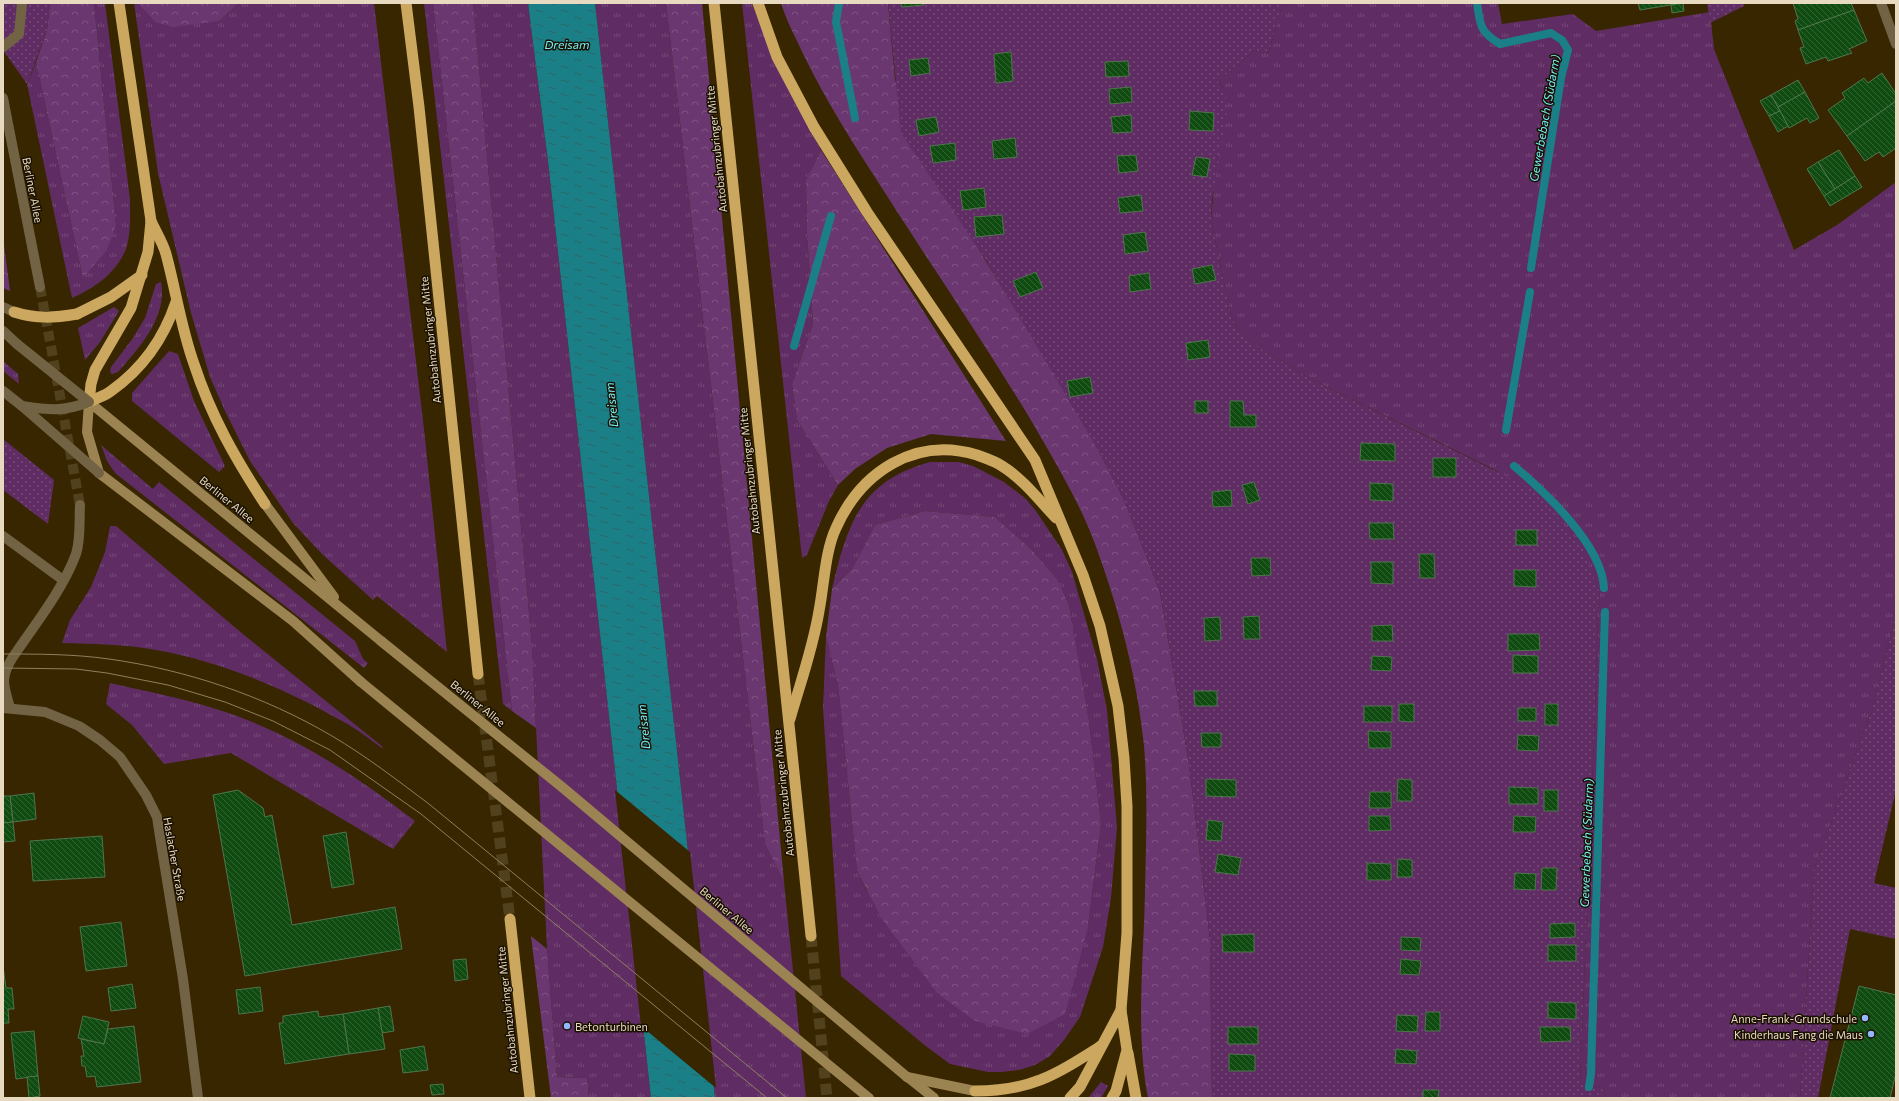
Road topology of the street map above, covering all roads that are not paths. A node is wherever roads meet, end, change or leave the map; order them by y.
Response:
1 (22, 3) edge
2 (120, 3) edge
3 (406, 3) edge
4 (714, 3) edge
5 (758, 3) edge
6 (1880, 3) edge
7 (1896, 44) edge
8 (3, 47) edge
9 (3, 98) edge
10 (151, 221) junction
11 (142, 275) junction
12 (40, 287) tunnel mouth
13 (176, 302) junction
14 (3, 307) edge
15 (14, 312) joint
16 (3, 332) edge
17 (3, 391) edge
18 (88, 402) junction
19 (22, 406) junction
20 (99, 473) junction
21 (265, 504) joint
22 (80, 505) tunnel mouth
23 (1061, 524) junction
24 (3, 536) edge
25 (63, 580) junction
26 (342, 608) junction
27 (478, 674) tunnel mouth
28 (7, 708) edge
29 (789, 726) junction
30 (510, 919) tunnel mouth
31 (811, 936) tunnel mouth
32 (1121, 1010) junction
33 (1101, 1046) junction
34 (1127, 1050) junction
35 (907, 1077) junction
36 (975, 1091) joint
37 (198, 1098) edge
38 (530, 1098) edge
39 (869, 1098) edge
40 (934, 1098) edge
41 (1070, 1098) edge
42 (1112, 1098) edge
43 (1136, 1098) edge

1 - 8 street
2 - 10 highway
3 - 27 highway, Autobahnzubringer Mitte
4 - 29 highway, Autobahnzubringer Mitte
5 - 23 highway
6 - 7 street
9 - 12 street, Berliner Allee
10 - 11 highway
10 - 13 highway
11 - 15 highway, bridge
11 - 18 highway
13 - 18 highway
13 - 21 highway
14 - 15 street
16 - 18 street, Berliner Allee, bridge
17 - 19 street
18 - 19 street, bridge
18 - 20 main road
18 - 26 main road, Berliner Allee
19 - 20 street, bridge
20 - 39 main road, bridge
21 - 26 main road
22 - 25 street
23 - 29 highway
23 - 32 highway
24 - 25 street
25 - 28 street
26 - 35 main road, Berliner Allee, bridge
28 - 37 street, Haslacher Straße
29 - 31 highway, Autobahnzubringer Mitte
30 - 38 highway, Autobahnzubringer Mitte
32 - 33 highway
32 - 34 highway
33 - 36 highway
33 - 41 highway
34 - 42 highway
34 - 43 highway
35 - 36 main road
35 - 40 main road, Berliner Allee

